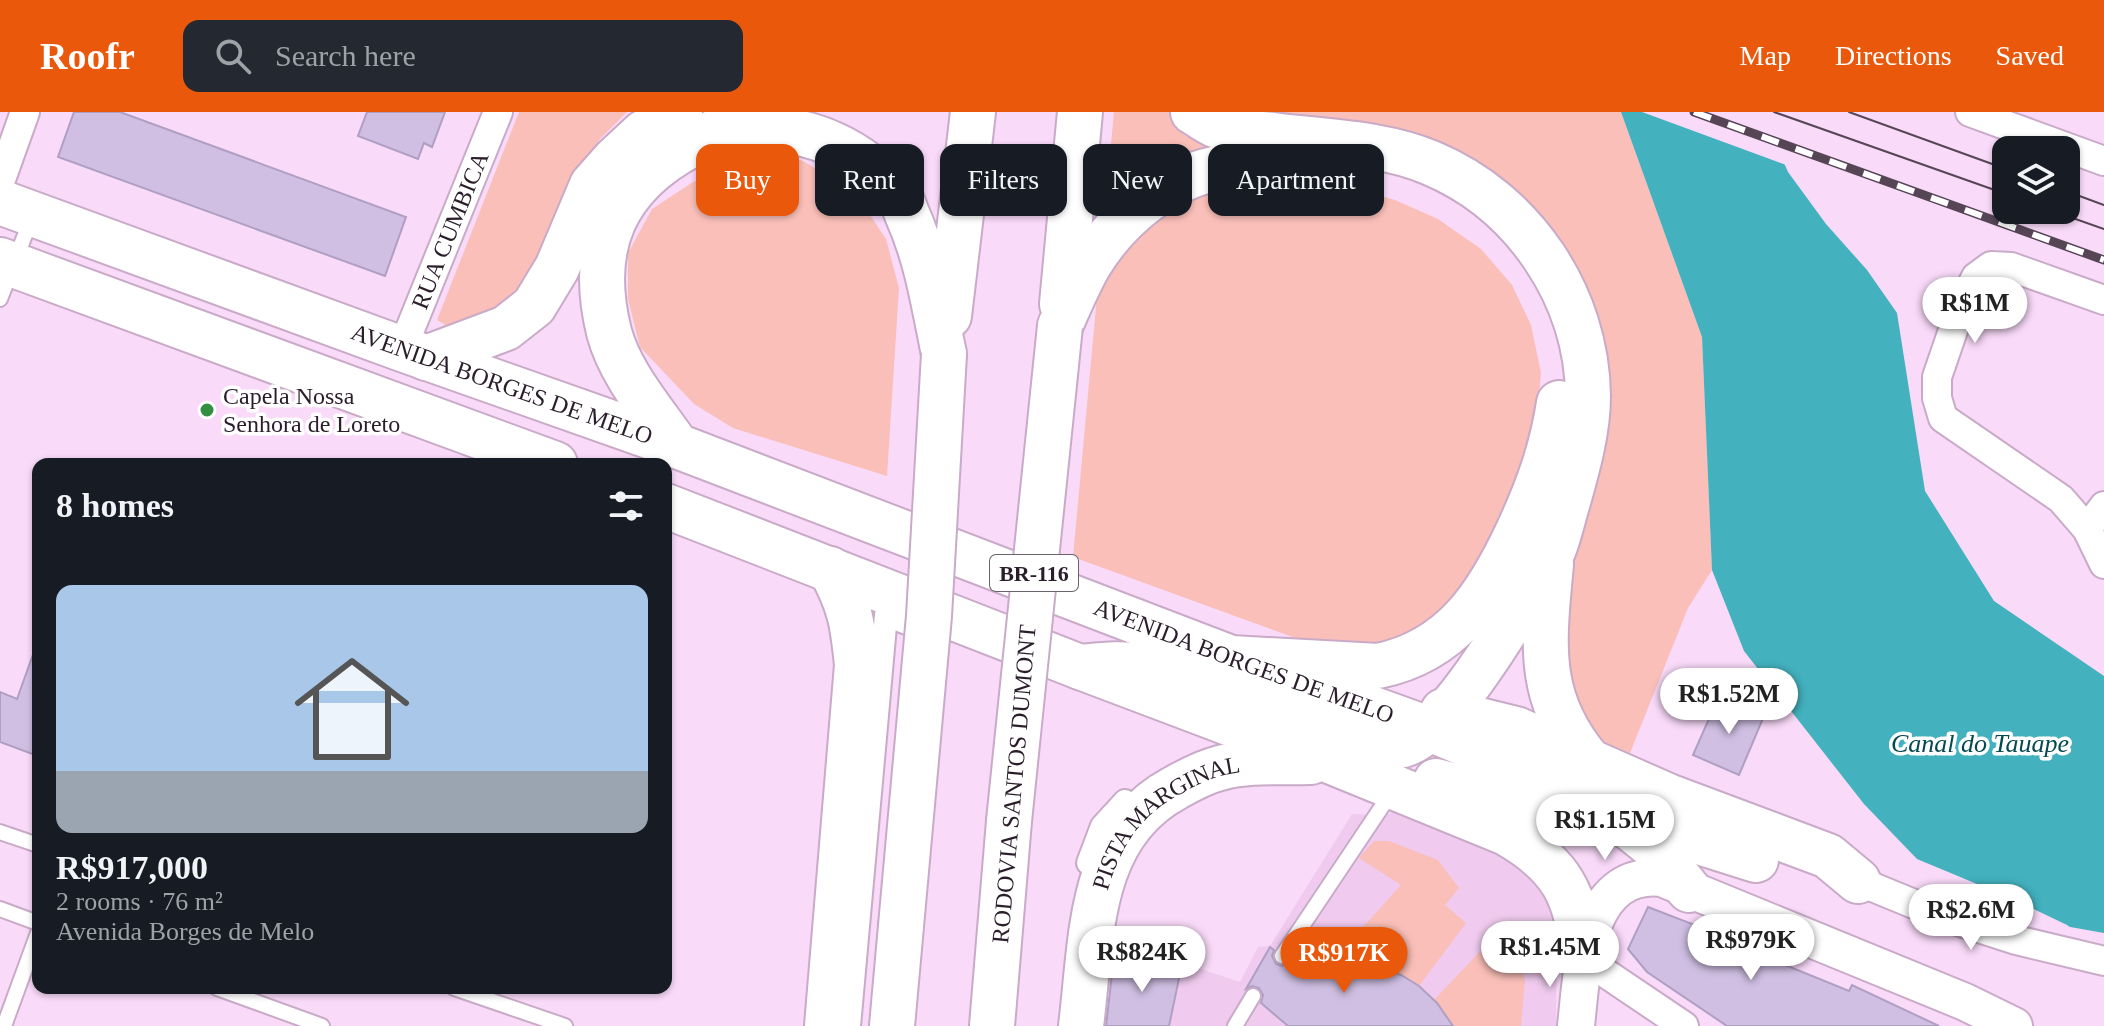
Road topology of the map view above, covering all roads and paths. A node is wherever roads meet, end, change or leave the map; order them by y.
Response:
1 (25, 112) edge
2 (498, 112) edge
3 (680, 112) edge
4 (973, 112) edge
5 (1080, 112) edge
6 (1193, 112) edge
7 (1970, 112) edge
8 (1244, 144) edge
9 (1384, 149) edge
10 (2104, 161) edge
11 (1208, 168) edge
12 (1384, 180) edge
13 (0, 182) edge
14 (16, 208) edge
15 (4, 274) edge
16 (2104, 300) edge
17 (1060, 326) junction
18 (414, 354) junction
19 (944, 354) junction
20 (677, 446) junction
21 (538, 458) edge
22 (2104, 506) edge
23 (672, 508) edge
24 (2087, 529) junction
25 (1552, 555) junction
26 (2104, 564) edge
27 (830, 569) junction
28 (1231, 658) junction
29 (1080, 667) junction
30 (1438, 720) junction
31 (1332, 762) junction
32 (1590, 762) junction
33 (1395, 787) junction
34 (1614, 815) junction
35 (0, 832) edge
36 (32, 843) edge
37 (1858, 881) junction
38 (1689, 890) junction
39 (0, 909) edge
40 (32, 921) edge
41 (32, 949) edge
42 (1282, 956) dead end
43 (1583, 958) junction
44 (2104, 961) edge
45 (234, 994) edge
46 (472, 994) edge
47 (1253, 996) dead end
48 (4, 1026) edge
49 (322, 1026) edge
50 (565, 1026) edge
51 (827, 1026) edge
52 (849, 1026) edge
53 (892, 1026) edge
54 (992, 1026) edge
55 (1065, 1026) edge
56 (1081, 1026) edge
57 (1235, 1026) edge
58 (1576, 1026) edge
59 (1684, 1026) edge
60 (2014, 1026) edge

1 - 13 street
2 - 18 street, RUA CUMBICA
3 - 18 main road
4 - 19 main road
5 - 17 main road, RODOVIA SANTOS DUMONT / BR-116
6 - 8 main road
7 - 10 street
9 - 25 main road
11 - 17 main road
12 - 28 main road
14 - 15 lane
14 - 18 main road, AVENIDA BORGES DE MELO
15 - 21 main road
16 - 24 street
17 - 54 main road, RODOVIA SANTOS DUMONT / BR-116, bridge
18 - 20 main road, AVENIDA BORGES DE MELO
19 - 20 main road
19 - 53 main road, bridge
20 - 28 main road, AVENIDA BORGES DE MELO
22 - 24 street
23 - 27 main road
24 - 26 street
25 - 30 main road
25 - 32 main road
27 - 29 main road
27 - 51 main road
28 - 30 main road
29 - 30 main road
29 - 31 main road
30 - 32 main road
30 - 34 main road
31 - 33 main road
31 - 56 main road, PISTA MARGINAL
32 - 37 main road
33 - 34 main road
33 - 42 lane
33 - 43 main road
34 - 37 main road
34 - 38 main road
35 - 36 lane
37 - 44 street
38 - 43 street
38 - 60 street
39 - 40 lane
41 - 48 lane
43 - 58 street
43 - 59 street
45 - 49 lane
46 - 50 lane
47 - 57 lane
52 - 55 street

